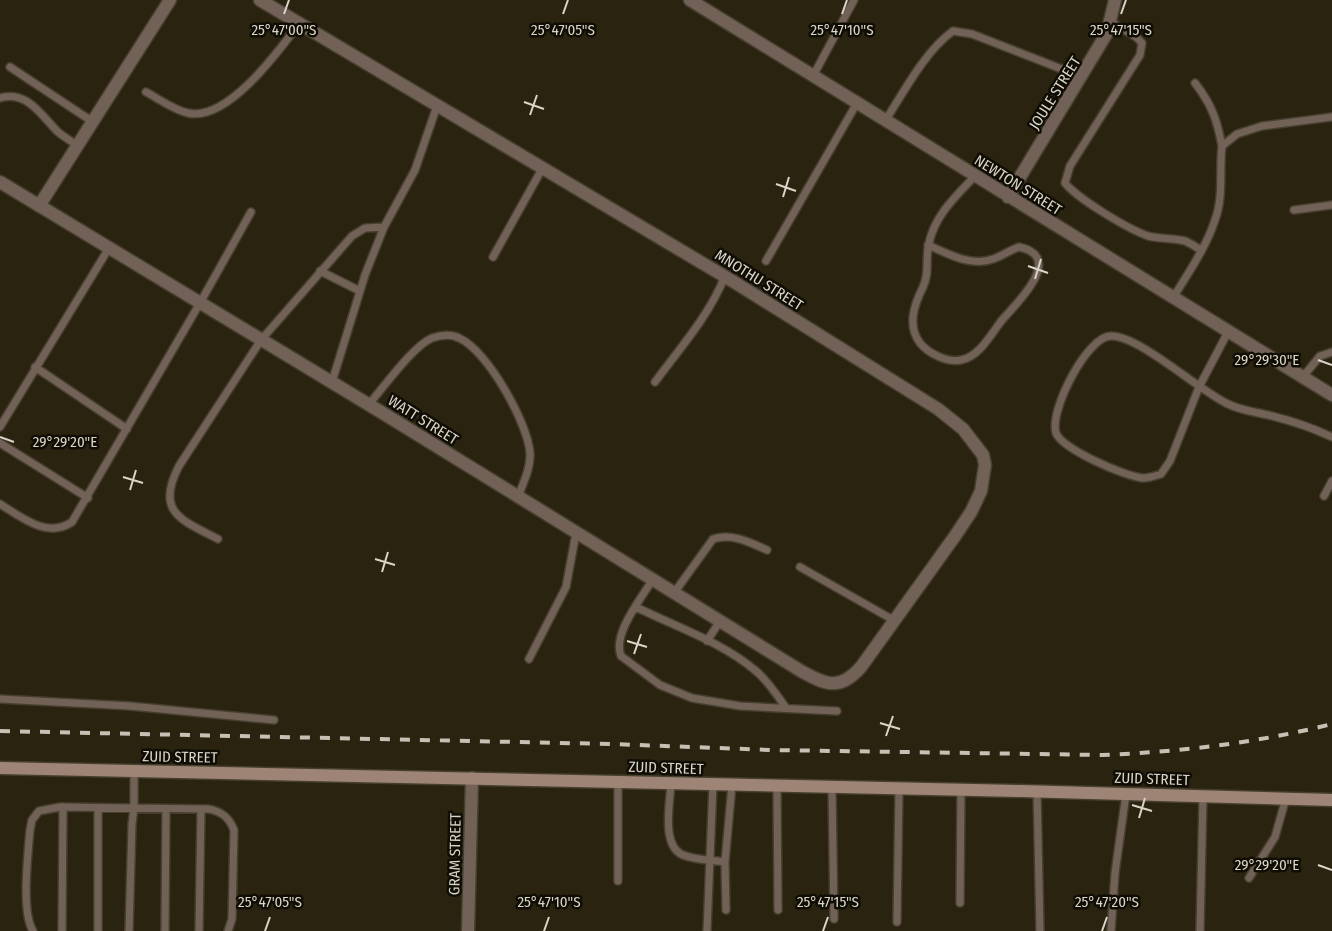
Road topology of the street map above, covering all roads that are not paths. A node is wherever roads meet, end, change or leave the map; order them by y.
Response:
1 (170, 0) edge
2 (260, 0) edge
3 (690, 0) edge
4 (854, 0) edge
5 (1115, 0) edge
6 (1110, 21) junction
7 (299, 24) junction
8 (10, 67) dead end
9 (813, 76) junction
10 (1082, 77) junction
11 (1195, 83) dead end
12 (146, 92) dead end
13 (0, 98) edge
14 (857, 103) junction
15 (437, 106) junction
16 (1332, 117) edge
17 (885, 120) junction
18 (93, 122) junction
19 (78, 146) junction
20 (1222, 146) junction
21 (542, 169) junction
22 (975, 176) junction
23 (0, 182) edge
24 (1008, 197) junction
25 (1332, 205) edge
26 (39, 206) junction
27 (1294, 210) dead end
28 (251, 212) dead end
29 (384, 227) junction
30 (928, 245) junction
31 (109, 248) junction
32 (1201, 250) junction
33 (493, 257) dead end
34 (766, 261) dead end
35 (320, 271) junction
36 (725, 276) junction
37 (360, 291) junction
38 (1173, 298) junction
39 (200, 303) junction
40 (1228, 332) junction
41 (261, 339) junction
42 (1332, 352) edge
43 (35, 367) junction
44 (1302, 378) junction
45 (332, 382) junction
46 (655, 382) dead end
47 (1198, 387) junction
48 (1332, 395) edge
49 (369, 404) junction
50 (0, 427) edge
51 (127, 429) junction
52 (1332, 437) edge
53 (0, 443) edge
54 (1332, 482) edge
55 (1324, 496) dead end
56 (518, 497) junction
57 (88, 498) junction
58 (0, 504) edge
59 (576, 533) junction
60 (218, 539) dead end
61 (767, 550) dead end
62 (800, 567) dead end
63 (653, 579) junction
64 (674, 593) junction
65 (636, 607) junction
66 (720, 621) junction
67 (895, 621) junction
68 (707, 641) junction
69 (529, 659) dead end
70 (830, 683) joint
71 (0, 699) edge
72 (786, 708) junction
73 (837, 711) dead end
74 (273, 720) dead end
75 (0, 768) edge
76 (134, 771) junction
77 (472, 778) junction
78 (618, 782) junction
79 (671, 783) junction
80 (713, 784) junction
81 (732, 785) junction
82 (777, 786) junction
83 (832, 787) junction
84 (899, 788) junction
85 (961, 789) junction
86 (1037, 791) junction
87 (1126, 794) junction
88 (1203, 796) junction
89 (1286, 798) junction
90 (1332, 800) edge
91 (63, 807) junction
92 (98, 808) junction
93 (134, 808) junction
94 (166, 809) junction
95 (201, 809) junction
96 (709, 860) junction
97 (725, 862) junction
98 (1249, 878) dead end
99 (618, 881) dead end
100 (960, 903) dead end
101 (726, 910) dead end
102 (778, 910) dead end
103 (834, 919) dead end
104 (897, 922) dead end
105 (33, 931) edge
106 (62, 931) edge
107 (98, 931) edge
108 (129, 931) edge
109 (165, 931) edge
110 (199, 931) edge
111 (228, 931) edge
112 (468, 931) edge
113 (707, 931) edge
114 (1040, 931) edge
115 (1111, 931) edge
116 (1200, 931) edge

1 - 18 street
2 - 7 street, MNOTHU STREET
3 - 9 street, NEWTON STREET
4 - 9 lane
5 - 6 street, JOULE STREET
6 - 10 street, JOULE STREET
6 - 32 lane
7 - 12 lane
7 - 15 street, MNOTHU STREET
8 - 18 lane
9 - 14 street, NEWTON STREET
10 - 17 lane
10 - 24 street, JOULE STREET
11 - 20 lane
13 - 19 lane
14 - 17 street, NEWTON STREET
14 - 34 lane
15 - 21 street, MNOTHU STREET
15 - 29 lane
16 - 20 lane
17 - 22 street, NEWTON STREET
18 - 19 street
19 - 26 street
20 - 32 lane
21 - 33 lane
21 - 36 street, MNOTHU STREET
22 - 24 street, NEWTON STREET
22 - 30 lane
23 - 26 street, WATT STREET
24 - 38 street, NEWTON STREET
25 - 27 lane
26 - 31 street, WATT STREET
28 - 39 lane
29 - 35 lane
29 - 37 lane
30 - 30 lane
31 - 39 street, WATT STREET
31 - 43 lane
32 - 38 lane
35 - 37 lane
35 - 41 lane
36 - 46 lane
36 - 67 street, MNOTHU STREET
37 - 45 lane
38 - 40 street, NEWTON STREET
39 - 41 street, WATT STREET
39 - 51 lane
40 - 44 street, NEWTON STREET
40 - 47 lane
41 - 45 street, WATT STREET
41 - 60 lane
42 - 44 lane
43 - 50 lane
43 - 51 lane
44 - 48 street, NEWTON STREET
45 - 49 street, WATT STREET
47 - 47 lane
47 - 52 lane
49 - 56 street, WATT STREET
49 - 56 lane
51 - 57 lane
53 - 57 lane
54 - 55 lane
56 - 59 street, WATT STREET
57 - 58 lane
59 - 63 street, WATT STREET
59 - 69 lane
61 - 64 lane
62 - 67 lane
63 - 64 street, WATT STREET
63 - 65 lane
64 - 66 street, WATT STREET
65 - 68 lane
65 - 72 lane
66 - 68 lane
66 - 70 street, WATT STREET
67 - 70 street, MNOTHU STREET
68 - 72 lane
71 - 74 lane
72 - 73 lane
75 - 76 street, ZUID STREET
76 - 77 street, ZUID STREET
76 - 93 lane
77 - 78 street, ZUID STREET
77 - 112 street, GRAM STREET
78 - 79 street, ZUID STREET
78 - 99 lane
79 - 80 street, ZUID STREET
79 - 96 lane
80 - 81 street, ZUID STREET
80 - 96 lane
81 - 82 street, ZUID STREET
81 - 97 lane
82 - 83 street, ZUID STREET
82 - 102 lane
83 - 84 street, ZUID STREET
83 - 103 lane
84 - 85 street, ZUID STREET
84 - 104 lane
85 - 86 street, ZUID STREET
85 - 100 lane
86 - 87 street, ZUID STREET
86 - 114 lane
87 - 88 street, ZUID STREET
87 - 115 lane
88 - 89 street, ZUID STREET
88 - 116 lane
89 - 90 street, ZUID STREET
89 - 98 lane
91 - 92 lane
91 - 105 lane
91 - 106 lane
92 - 93 lane
92 - 107 lane
93 - 94 lane
93 - 108 lane
94 - 95 lane
94 - 109 lane
95 - 110 lane
95 - 111 lane
96 - 97 lane
96 - 113 lane
97 - 101 lane

